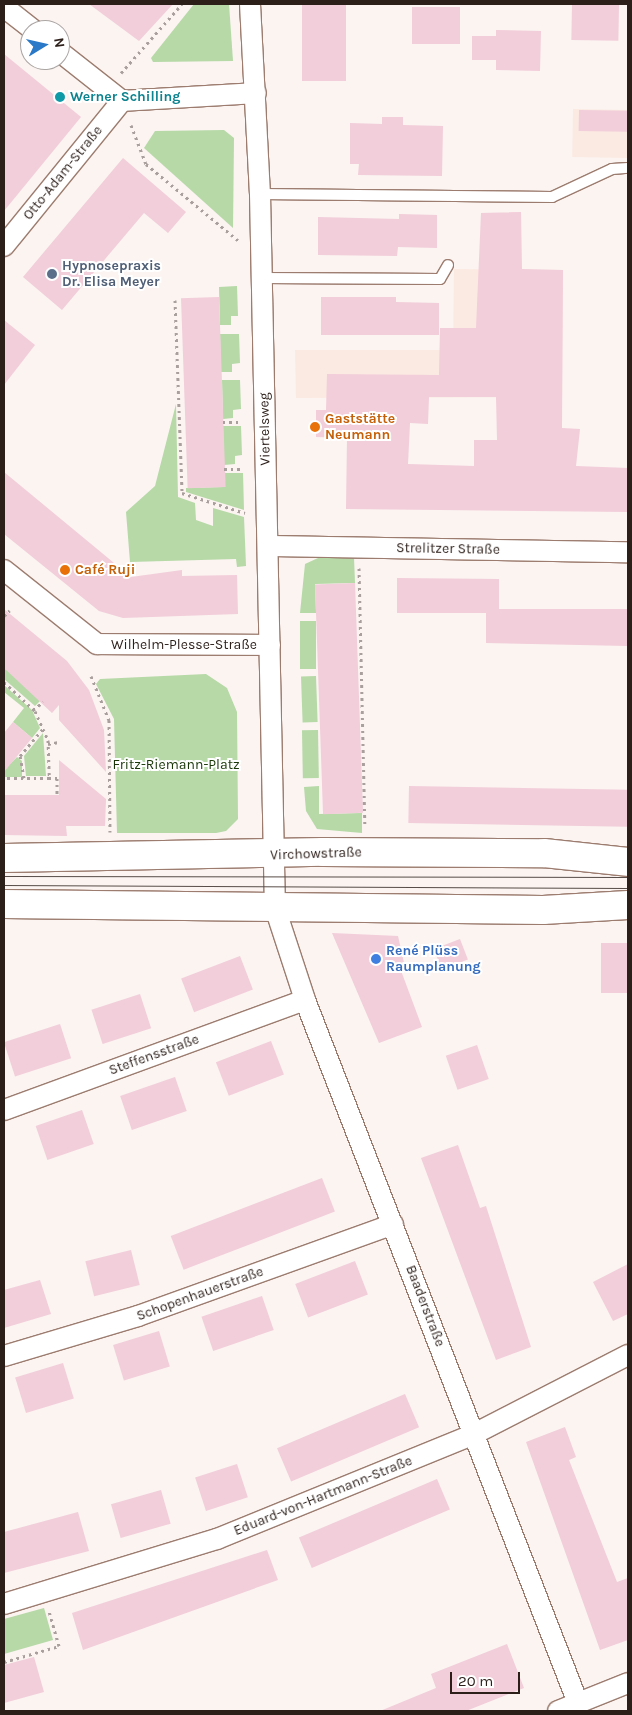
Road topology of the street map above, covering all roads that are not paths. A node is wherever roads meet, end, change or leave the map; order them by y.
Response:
1 (250, 4) edge
2 (4, 7) edge
3 (20, 20) edge
4 (70, 60) edge
5 (256, 93) junction
6 (115, 95) junction
7 (628, 168) edge
8 (260, 194) junction
9 (4, 246) edge
10 (448, 265) dead end
11 (262, 269) junction
12 (268, 546) junction
13 (628, 552) edge
14 (4, 570) edge
15 (270, 645) junction
16 (271, 855) junction
17 (4, 858) edge
18 (628, 862) edge
19 (4, 904) edge
20 (628, 905) edge
21 (275, 908) junction
22 (304, 1000) junction
23 (4, 1110) edge
24 (393, 1224) junction
25 (628, 1355) edge
26 (4, 1356) edge
27 (474, 1434) junction
28 (4, 1604) edge
29 (628, 1683) edge
30 (580, 1707) edge
31 (558, 1711) edge

1 - 5 street, Viertelsweg
2 - 3 street
4 - 6 street
5 - 6 street
5 - 8 street, Viertelsweg
6 - 9 street, Otto-Adam-Straße
7 - 8 lane
8 - 11 street, Viertelsweg
10 - 11 lane
11 - 12 street, Viertelsweg
12 - 13 street, Strelitzer Straße
12 - 15 street, Viertelsweg
14 - 15 street, Wilhelm-Plesse-Straße
15 - 16 street, Viertelsweg
16 - 17 main road, Virchowstraße
16 - 18 main road, Virchowstraße
16 - 21 street, Viertelsweg
19 - 21 main road
20 - 21 main road
21 - 22 street, Baaderstraße
22 - 23 street, Steffensstraße
22 - 24 street, Baaderstraße
24 - 26 street, Schopenhauerstraße
24 - 27 street, Baaderstraße
25 - 27 street, Eduard-von-Hartmann-Straße
27 - 28 street, Eduard-von-Hartmann-Straße
27 - 30 street, Baaderstraße
29 - 30 street
30 - 31 street

